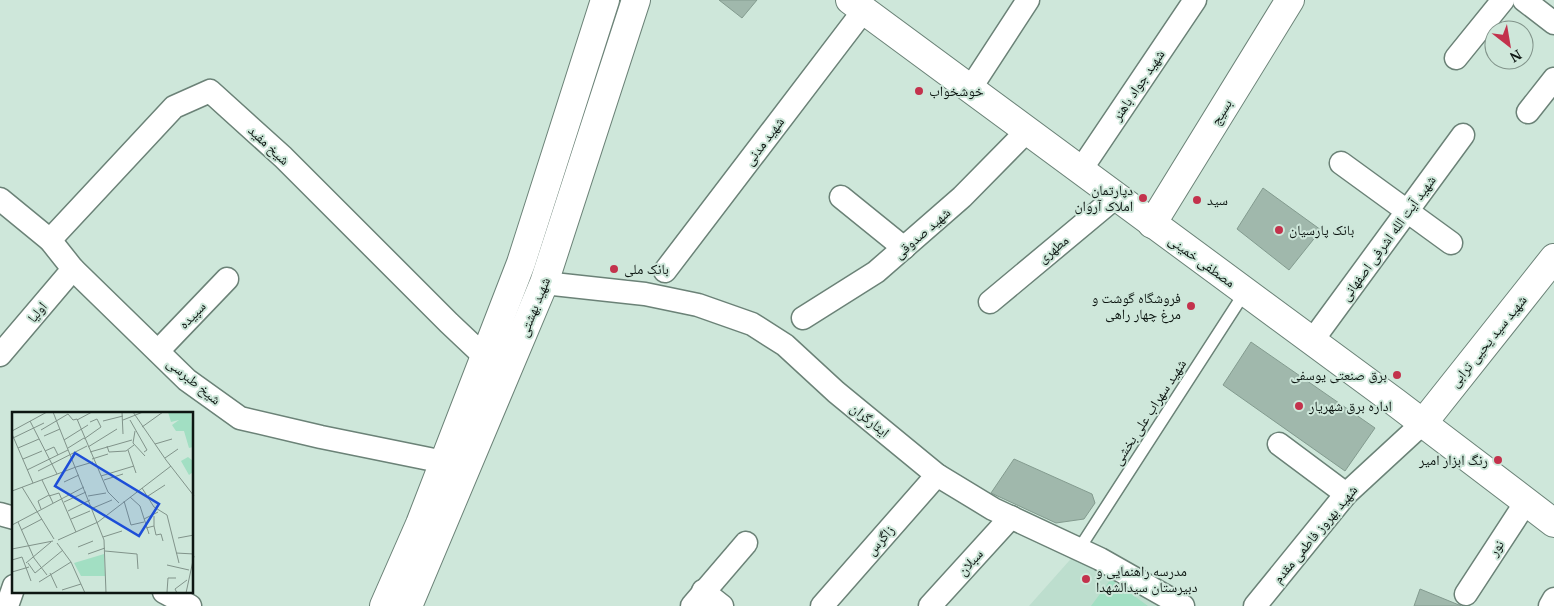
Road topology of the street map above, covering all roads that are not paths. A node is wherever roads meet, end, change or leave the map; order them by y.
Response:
1 (605, 0) edge
2 (636, 0) edge
3 (1028, 0) edge
4 (1196, 0) edge
5 (1290, 0) edge
6 (1503, 0) edge
7 (1524, 0) edge
8 (857, 5) edge
9 (1554, 23) edge
10 (1456, 58) dead end
11 (1554, 79) edge
12 (970, 89) junction
13 (1528, 112) dead end
14 (1027, 132) junction
15 (1463, 135) dead end
16 (1341, 163) dead end
17 (1080, 171) junction
18 (841, 197) dead end
19 (1116, 197) junction
20 (0, 199) edge
21 (1407, 211) junction
22 (1152, 224) junction
23 (50, 240) junction
24 (1451, 243) dead end
25 (904, 248) junction
26 (1554, 258) edge
27 (73, 269) junction
28 (665, 271) dead end
29 (227, 279) dead end
30 (544, 283) junction
31 (1245, 292) junction
32 (990, 302) dead end
33 (804, 318) dead end
34 (1312, 341) junction
35 (158, 351) junction
36 (0, 355) edge
37 (485, 357) junction
38 (1422, 423) junction
39 (1279, 444) dead end
40 (444, 462) junction
41 (937, 475) junction
42 (1346, 494) junction
43 (1526, 502) junction
44 (1012, 517) junction
45 (1554, 523) edge
46 (746, 543) dead end
47 (1079, 549) junction
48 (12, 592) edge
49 (168, 594) edge
50 (1466, 594) dead end
51 (697, 599) edge
52 (1554, 599) edge
53 (7, 606) edge
54 (190, 606) edge
55 (384, 606) edge
56 (408, 606) edge
57 (722, 606) edge
58 (822, 606) edge
59 (930, 606) edge
60 (1183, 606) edge
61 (1255, 606) edge
62 (1550, 606) edge

1 - 37 main road, شهید بهشتی
2 - 30 main road, شهید بهشتی
3 - 12 street
4 - 17 street, شهید جواد باهنر
5 - 22 main road, بسیج
6 - 10 street
7 - 9 street
8 - 12 main road, مصطفی خمینی
8 - 28 street, شهید مدنی
11 - 13 street
12 - 14 main road, مصطفی خمینی
14 - 17 main road, مصطفی خمینی
14 - 25 street, شهید صدوقی
15 - 21 street, شهید آیت الله اشرفی اصفهانی
16 - 21 street
17 - 19 main road, مصطفی خمینی
18 - 25 street
19 - 22 main road, مصطفی خمینی
19 - 32 street, مطهری
20 - 23 street, شیخ طبرسی
21 - 24 street
21 - 34 street, شهید آیت الله اشرفی اصفهانی
22 - 31 main road, مصطفی خمینی
23 - 27 street, شیخ طبرسی
23 - 37 street, شیخ مفید
25 - 33 street, شهید صدوقی
26 - 38 main road, شهید سید یحیی ترابی
27 - 35 street, شیخ طبرسی
27 - 36 street, اولیا
29 - 35 street, سپیده
30 - 41 street, ایثارگران
30 - 56 main road, شهید بهشتی
31 - 34 main road, مصطفی خمینی
31 - 47 lane, شهید سهراب علی بخشی
34 - 38 main road, مصطفی خمینی
35 - 40 street, شیخ طبرسی
37 - 40 main road, شهید بهشتی
38 - 42 street, شهید بهروز فاطمی مقدم
38 - 43 main road, مصطفی خمینی
39 - 42 street
40 - 55 main road, شهید بهشتی
41 - 44 street, ایثارگران
41 - 58 street, زاگرس
42 - 61 street, شهید بهروز فاطمی مقدم
43 - 45 main road, مصطفی خمینی
43 - 50 street, نور
44 - 47 street, ایثارگران
44 - 59 street, سبلان
46 - 51 street
47 - 60 street, ایثارگران
48 - 53 street
49 - 54 street
51 - 57 street
52 - 62 street

